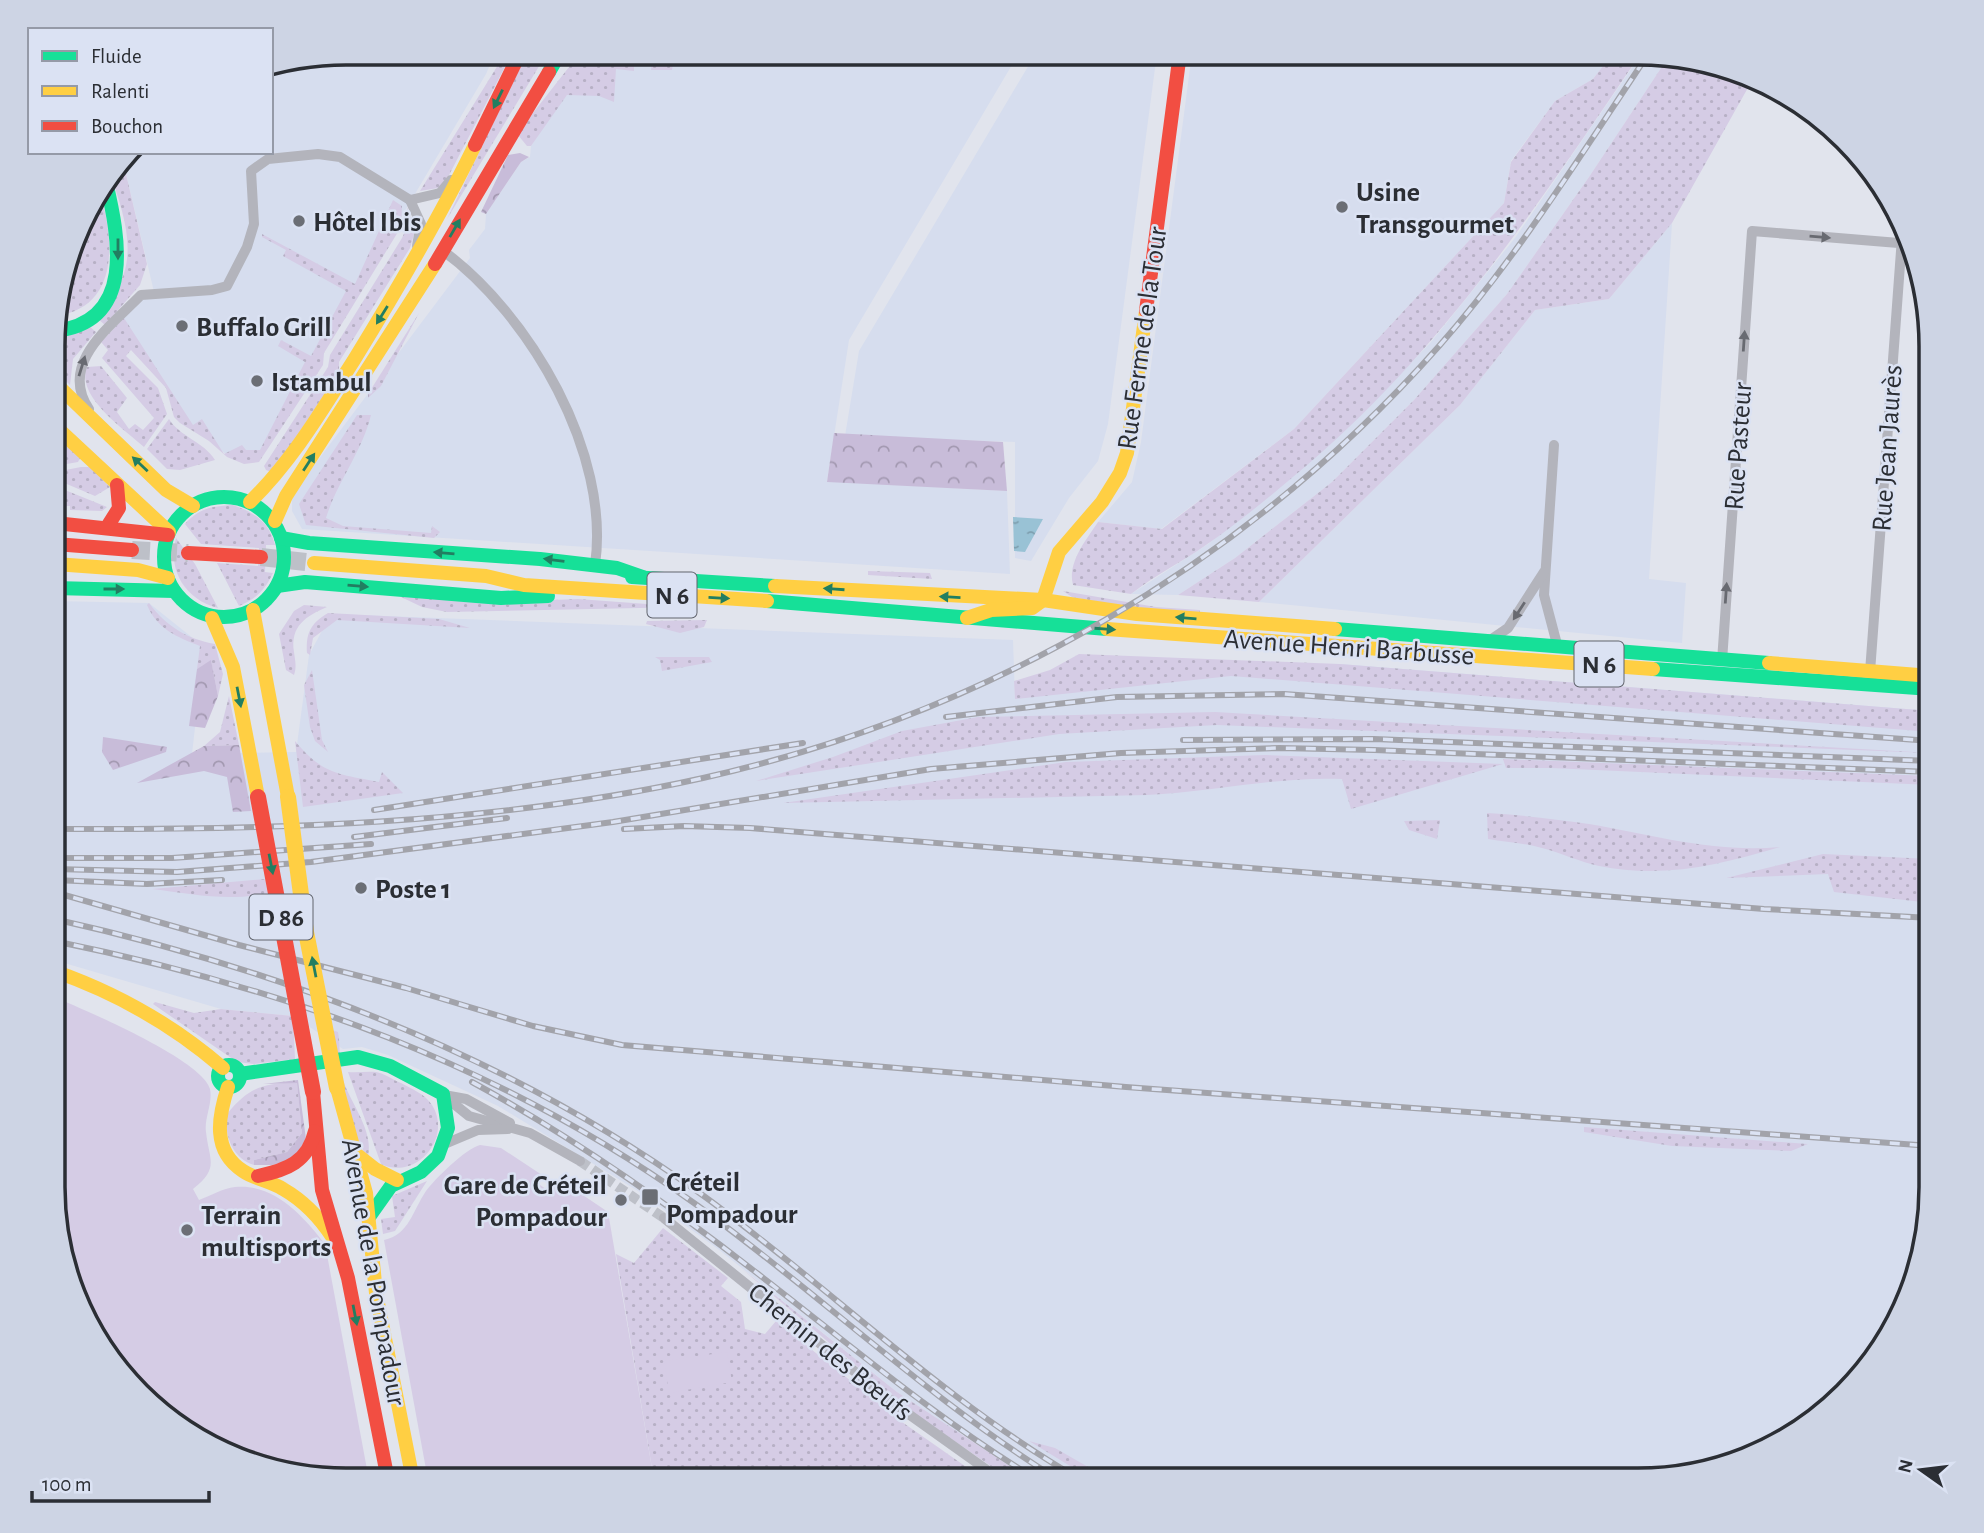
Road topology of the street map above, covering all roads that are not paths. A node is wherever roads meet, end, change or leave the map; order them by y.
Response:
1 (514, 65) edge
2 (553, 65) edge
3 (556, 65) edge
4 (1178, 65) edge
5 (549, 72) junction
6 (475, 145) junction
7 (109, 195) edge
8 (410, 200) junction
9 (1900, 243) edge
10 (442, 250) junction
11 (1905, 258) edge
12 (407, 275) junction
13 (65, 329) edge
14 (65, 393) edge
15 (101, 427) junction
16 (65, 436) edge
17 (1555, 445) dead end
18 (117, 485) junction
19 (250, 502) junction
20 (193, 506) junction
21 (275, 521) junction
22 (65, 524) edge
23 (107, 527) junction
24 (168, 534) junction
25 (281, 538) junction
26 (65, 545) edge
27 (132, 550) tunnel mouth
28 (188, 553) tunnel mouth
29 (261, 557) tunnel mouth
30 (314, 563) tunnel mouth
31 (65, 565) edge
32 (595, 565) junction
33 (1544, 571) junction
34 (643, 577) junction
35 (508, 579) junction
36 (171, 585) junction
37 (277, 586) junction
38 (65, 588) edge
39 (578, 588) junction
40 (1043, 600) junction
41 (253, 610) junction
42 (212, 618) junction
43 (966, 618) junction
44 (1486, 642) junction
45 (1558, 648) junction
46 (1721, 661) junction
47 (1870, 671) junction
48 (1919, 675) edge
49 (1919, 688) edge
50 (65, 976) edge
51 (223, 1068) junction
52 (240, 1074) junction
53 (228, 1087) junction
54 (443, 1094) junction
55 (317, 1120) junction
56 (519, 1129) junction
57 (447, 1143) junction
58 (356, 1154) junction
59 (580, 1161) tunnel mouth
60 (257, 1177) junction
61 (397, 1180) junction
62 (369, 1217) junction
63 (664, 1218) tunnel mouth
64 (339, 1249) junction
65 (386, 1468) edge
66 (411, 1468) edge
67 (984, 1468) edge

1 -> 6 main road
2 - 5 main road
3 - 5 main road
4 - 40 main road, Rue Ferme de la Tour
10 -> 5 main road
6 - 8 street
6 - 12 main road
7 -> 13 main road
8 - 12 street
15 -> 8 street
46 -> 9 street, Rue Pasteur
21 -> 10 main road
10 - 32 street
11 - 47 street, Rue Jean Jaurès
12 -> 19 main road
14 - 15 main road
20 -> 15 main road
16 - 18 main road
17 - 33 street
18 - 23 main road
18 - 24 main road
19 - 20 main road
19 - 21 main road
20 - 24 main road
21 - 25 main road
22 - 23 main road
23 - 24 main road
24 - 36 main road
32 -> 25 main road
25 - 37 main road
26 - 27 main road
28 - 29 main road
30 - 35 main road, N 6
31 - 36 main road
32 - 34 main road
33 -> 44 street
33 - 45 street
34 - 35 main road, N 6
40 -> 34 main road, Avenue Henri Barbusse / N 6
35 - 39 main road, N 6
38 -> 36 main road
36 - 42 main road
37 -> 39 main road
37 - 41 main road
39 -> 43 main road, Avenue Henri Barbusse / N 6
40 - 43 main road
44 -> 40 main road, Avenue Henri Barbusse / N 6
41 - 42 main road
58 -> 41 main road, Avenue de la Pompadour / D 86, bridge
42 -> 55 main road, Avenue de la Pompadour / D 86, bridge
43 -> 49 main road, Avenue Henri Barbusse / N 6
44 - 45 main road, Avenue Henri Barbusse / N 6
45 - 46 main road, Avenue Henri Barbusse / N 6
46 - 47 main road, Avenue Henri Barbusse / N 6
47 - 48 main road, Avenue Henri Barbusse / N 6
50 - 51 main road
51 - 52 main road
51 - 53 main road
52 - 53 main road
52 - 54 main road
53 - 60 main road
54 - 56 street
54 - 57 main road
55 - 60 main road
55 - 64 main road, Avenue de la Pompadour / D 86
56 - 57 street
56 - 59 street
57 - 61 main road
58 - 61 main road
58 - 62 main road, Avenue de la Pompadour / D 86
60 - 64 main road
61 - 62 main road
62 - 66 main road, Avenue de la Pompadour / D 86
63 - 67 street, Chemin des Bœufs
64 -> 65 main road, Avenue de la Pompadour / D 86

